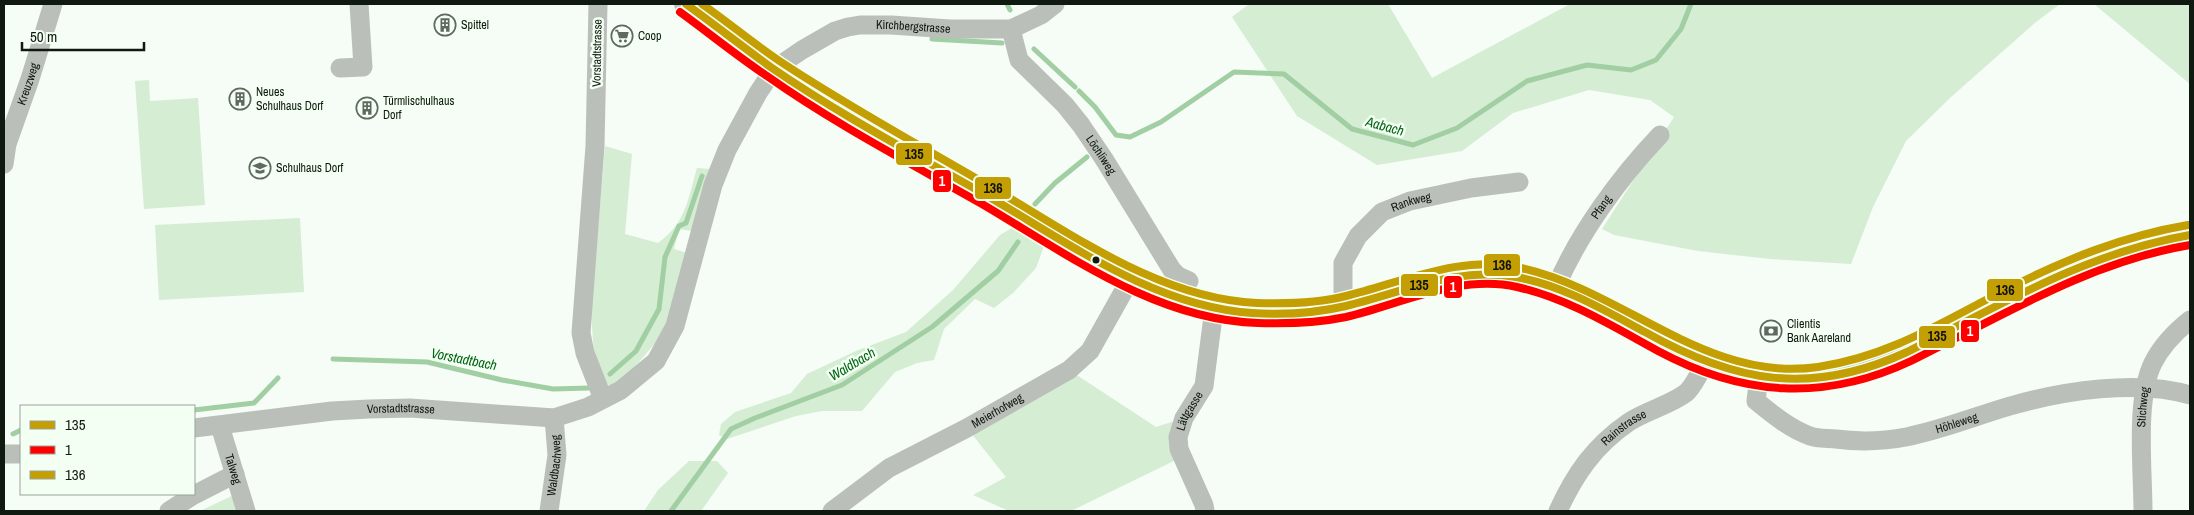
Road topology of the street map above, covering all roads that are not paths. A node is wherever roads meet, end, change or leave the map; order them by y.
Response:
1 (53, 4) edge
2 (359, 4) edge
3 (598, 4) edge
4 (686, 4) edge
5 (1055, 4) edge
6 (1011, 29) junction
7 (340, 68) dead end
8 (774, 69) junction
9 (1660, 135) dead end
10 (4, 164) edge
11 (1519, 182) dead end
12 (2190, 235) edge
13 (1131, 278) junction
14 (1190, 281) dead end
15 (1556, 288) junction
16 (1346, 306) junction
17 (1214, 309) junction
18 (2190, 320) edge
19 (1705, 362) junction
20 (1758, 376) junction
21 (2146, 388) junction
22 (2190, 395) edge
23 (603, 399) junction
24 (554, 418) junction
25 (220, 426) junction
26 (195, 428) edge
27 (4, 454) edge
28 (20, 454) edge
29 (235, 474) junction
30 (195, 494) edge
31 (194, 495) edge
32 (169, 511) edge
33 (246, 511) edge
34 (549, 511) edge
35 (832, 511) edge
36 (1205, 511) edge
37 (1558, 511) edge
38 (2143, 511) edge

1 - 10 street, Kreuzweg
2 - 7 street
3 - 23 street, Vorstadtstrasse
4 - 8 street
5 - 6 street, Kirchbergstrasse
6 - 8 street, Kirchbergstrasse
6 - 14 street, Löchliweg
8 - 13 street
8 - 23 street, Vorstadtstrasse
9 - 15 street, Pfang
11 - 16 street, Rankweg
12 - 20 street
13 - 17 street
13 - 35 street, Meierhofweg
15 - 16 street
15 - 19 street
16 - 17 street
17 - 36 street, Lättgasse
18 - 21 street, Stichweg
19 - 20 street
19 - 37 street, Rainstrasse
20 - 21 street, Höhleweg
21 - 22 street, Höhleweg
21 - 38 street, Stichweg
23 - 24 street, Vorstadtstrasse
24 - 25 street, Vorstadtstrasse
24 - 34 street, Waldbachweg
25 - 26 street, Vorstadtstrasse
25 - 29 street, Talweg
27 - 28 street
29 - 30 street
29 - 33 street, Talweg
31 - 32 street

